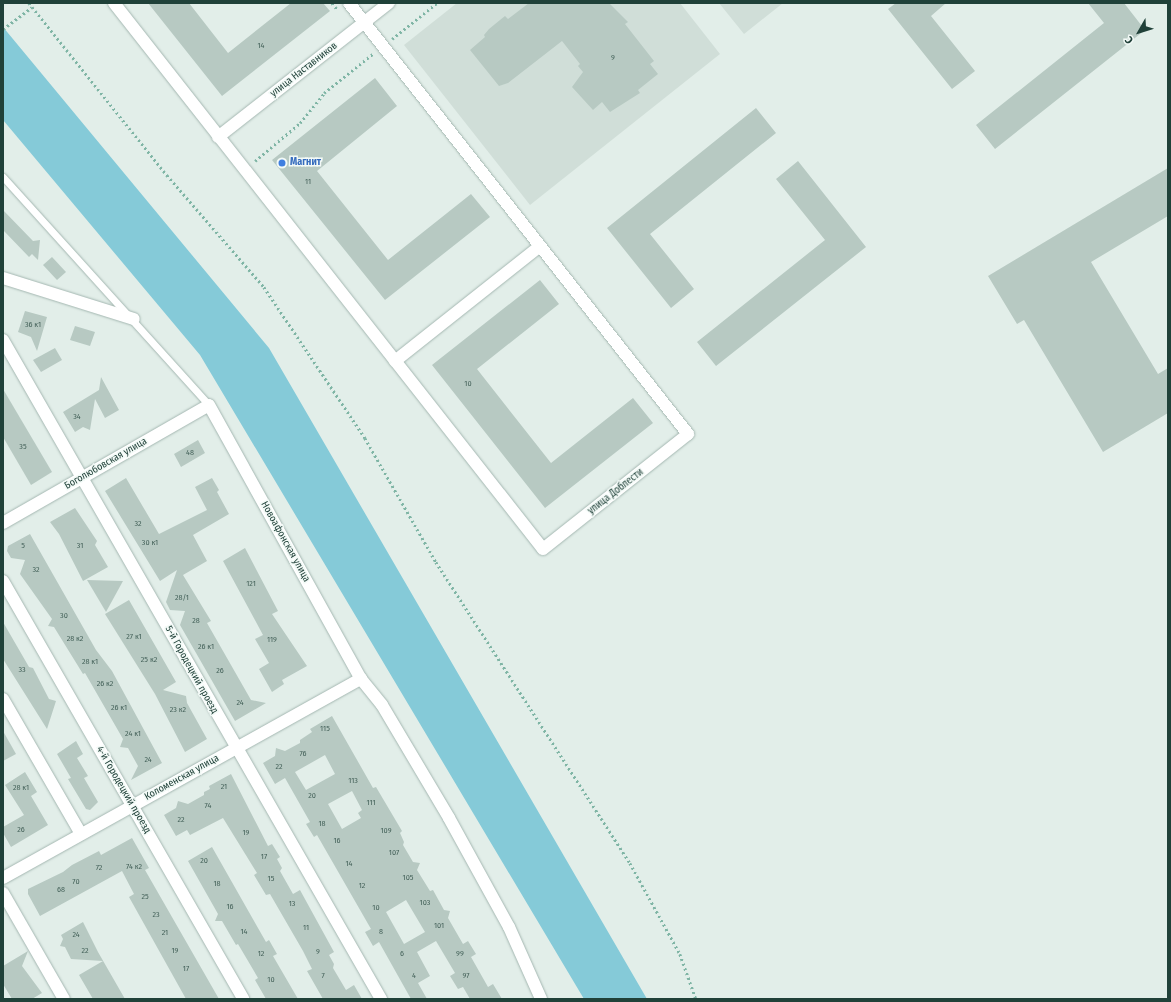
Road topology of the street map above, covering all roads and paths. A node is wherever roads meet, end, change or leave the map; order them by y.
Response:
1 (29, 3) edge
2 (114, 3) edge
3 (349, 3) edge
4 (389, 3) edge
5 (437, 3) edge
6 (32, 7) junction
7 (364, 23) junction
8 (3, 29) edge
9 (383, 46) junction
10 (218, 137) junction
11 (255, 161) dead end
12 (3, 177) edge
13 (540, 246) junction
14 (3, 278) edge
15 (134, 319) junction
16 (3, 340) edge
17 (395, 361) junction
18 (210, 405) junction
19 (83, 478) junction
20 (3, 523) edge
21 (3, 581) edge
22 (361, 679) junction
23 (3, 699) edge
24 (235, 749) junction
25 (132, 805) junction
26 (81, 834) junction
27 (3, 878) edge
28 (3, 893) edge
29 (64, 999) edge
30 (243, 999) edge
31 (380, 999) edge
32 (541, 999) edge
33 (696, 999) edge

1 - 6 path
2 - 10 street
3 - 7 street
4 - 7 street, улица Наставников
5 - 9 path
6 - 8 path
6 - 33 path
7 - 9 street
7 - 10 street, улица Наставников
9 - 11 path
9 - 13 street
10 - 17 street
12 - 15 lane
13 - 17 street
13 - 17 street, улица Доблести
14 - 15 street
15 - 18 lane
16 - 19 street, 5-й Городецкий проезд
18 - 19 street, Боголюбовская улица
18 - 22 street, Новоафонская улица
19 - 20 street, Боголюбовская улица
19 - 24 street, 5-й Городецкий проезд
21 - 25 street, 4-й Городецкий проезд
22 - 24 street, Коломенская улица
22 - 32 street, Новоафонская улица
23 - 26 street
24 - 25 street, Коломенская улица
24 - 31 street, 5-й Городецкий проезд
25 - 26 street, Коломенская улица
25 - 30 street, 4-й Городецкий проезд
26 - 27 street, Коломенская улица
28 - 29 street

